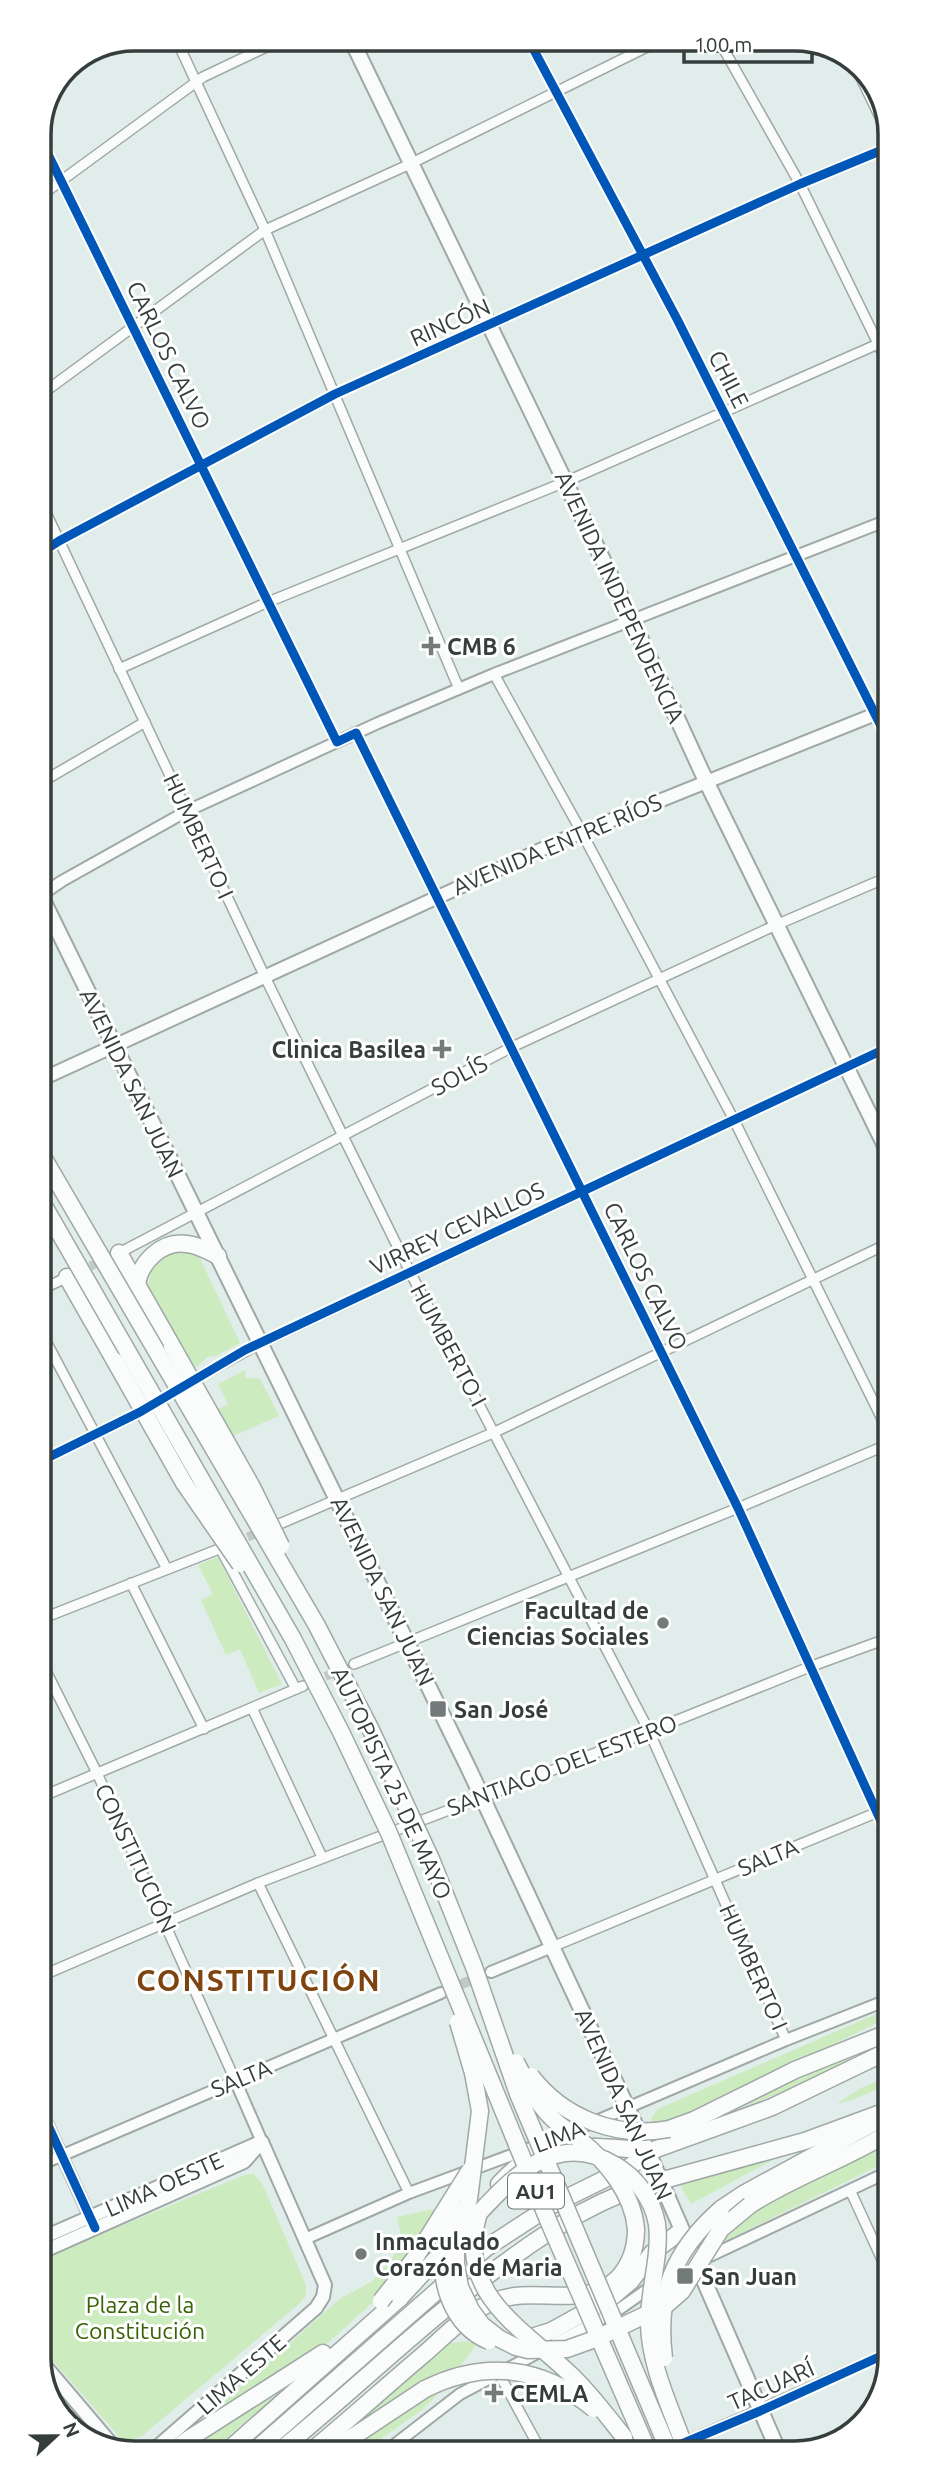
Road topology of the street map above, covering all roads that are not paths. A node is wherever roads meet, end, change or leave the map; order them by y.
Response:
1 (182, 51) edge
2 (256, 51) edge
3 (357, 51) edge
4 (534, 51) edge
5 (638, 51) edge
6 (725, 51) edge
7 (196, 82) junction
8 (556, 91) junction
9 (878, 152) edge
10 (51, 159) edge
11 (410, 164) junction
12 (62, 180) junction
13 (800, 184) junction
14 (51, 188) edge
15 (265, 230) junction
16 (643, 254) junction
17 (134, 325) junction
18 (488, 326) junction
19 (877, 344) joint
20 (51, 387) edge
21 (335, 394) junction
22 (724, 412) junction
23 (200, 466) junction
24 (565, 482) junction
25 (51, 524) edge
26 (878, 524) edge
27 (59, 541) junction
28 (51, 546) edge
29 (401, 549) junction
30 (796, 554) junction
31 (268, 603) junction
32 (632, 620) junction
33 (120, 669) junction
34 (494, 674) junction
35 (460, 689) junction
36 (878, 713) edge
37 (875, 714) junction
38 (878, 720) edge
39 (145, 722) junction
40 (356, 733) junction
41 (337, 742) junction
42 (51, 777) edge
43 (706, 781) junction
44 (187, 811) junction
45 (581, 831) junction
46 (878, 881) edge
47 (51, 888) edge
48 (438, 896) junction
49 (51, 917) edge
50 (776, 925) junction
51 (265, 977) junction
52 (660, 978) junction
53 (114, 1045) junction
54 (512, 1047) junction
55 (878, 1053) edge
56 (846, 1068) junction
57 (51, 1075) edge
58 (734, 1120) junction
59 (878, 1132) edge
60 (343, 1136) junction
61 (51, 1171) edge
62 (583, 1191) junction
63 (197, 1214) junction
64 (51, 1218) edge
65 (878, 1248) edge
66 (117, 1254) joint
67 (218, 1256) junction
68 (410, 1272) junction
69 (70, 1276) joint
70 (811, 1278) junction
71 (51, 1285) edge
72 (138, 1285) junction
73 (261, 1343) junction
74 (51, 1350) edge
75 (662, 1352) junction
76 (197, 1378) dead end
77 (878, 1411) edge
78 (140, 1412) dead end
79 (495, 1432) junction
80 (96, 1434) junction
81 (878, 1449) edge
82 (51, 1456) edge
83 (338, 1499) junction
84 (738, 1508) junction
85 (277, 1525) tunnel mouth
86 (167, 1569) junction
87 (568, 1575) junction
88 (131, 1583) junction
89 (51, 1615) edge
90 (316, 1624) junction
91 (293, 1639) junction
92 (408, 1642) junction
93 (878, 1642) edge
94 (354, 1664) tunnel mouth
95 (812, 1666) junction
96 (51, 1681) edge
97 (252, 1708) junction
98 (204, 1729) junction
99 (649, 1731) junction
100 (97, 1773) junction
101 (51, 1793) edge
102 (482, 1797) junction
103 (877, 1812) joint
104 (322, 1857) junction
105 (716, 1879) junction
106 (258, 1883) junction
107 (165, 1923) junction
108 (430, 1930) junction
109 (552, 1947) junction
110 (474, 1968) junction
111 (51, 1972) edge
112 (491, 1972) tunnel mouth
113 (441, 1993) tunnel mouth
114 (878, 2004) edge
115 (878, 2030) edge
116 (878, 2036) edge
117 (333, 2038) junction
118 (506, 2039) junction
119 (786, 2040) junction
120 (857, 2043) junction
121 (878, 2056) edge
122 (235, 2080) junction
123 (627, 2109) junction
124 (878, 2116) edge
125 (878, 2119) edge
126 (51, 2131) edge
127 (552, 2140) junction
128 (878, 2140) edge
129 (262, 2142) junction
130 (578, 2146) junction
131 (648, 2152) junction
132 (62, 2155) junction
133 (51, 2160) edge
134 (244, 2162) junction
135 (472, 2163) junction
136 (274, 2169) junction
137 (878, 2177) edge
138 (660, 2181) junction
139 (850, 2190) junction
140 (409, 2193) junction
141 (92, 2223) junction
142 (681, 2231) junction
143 (51, 2235) edge
144 (305, 2239) junction
145 (51, 2247) edge
146 (878, 2251) edge
147 (695, 2262) junction
148 (325, 2289) joint
149 (333, 2346) junction
150 (878, 2357) edge
151 (498, 2372) junction
152 (52, 2374) edge
153 (761, 2411) junction
154 (105, 2436) edge
155 (164, 2441) edge
156 (186, 2441) edge
157 (229, 2441) edge
158 (239, 2441) edge
159 (266, 2441) edge
160 (292, 2441) edge
161 (323, 2441) edge
162 (347, 2441) edge
163 (399, 2441) edge
164 (536, 2441) edge
165 (625, 2441) edge
166 (626, 2441) edge
167 (644, 2441) edge
168 (663, 2441) edge
169 (682, 2441) edge
170 (682, 2441) edge
171 (690, 2441) edge
172 (774, 2441) edge

1 - 7 street
2 - 7 street
3 - 11 main road, AVENIDA INDEPENDENCIA
4 - 8 street, CHILE
5 - 8 street
6 - 13 street
7 - 12 street
7 - 15 street
8 - 11 street
8 - 16 street, CHILE
9 - 13 street, RINCÓN
10 - 12 street, CARLOS CALVO
11 - 15 street
11 - 18 main road, AVENIDA INDEPENDENCIA
12 - 14 street
12 - 17 street, CARLOS CALVO
13 - 16 street, RINCÓN
13 - 19 street
15 - 17 street
15 - 21 street
16 - 18 street, RINCÓN
16 - 22 street, CHILE
17 - 20 street
17 - 23 street, CARLOS CALVO
18 - 21 street, RINCÓN
18 - 24 main road, AVENIDA INDEPENDENCIA
19 - 22 street
21 - 23 street, RINCÓN
21 - 29 street
22 - 24 street
22 - 30 street, CHILE
23 - 27 street, RINCÓN
23 - 31 street, CARLOS CALVO
24 - 29 street
24 - 32 main road, AVENIDA INDEPENDENCIA
25 - 27 street, HUMBERTO I
26 - 30 street
27 - 28 street, RINCÓN
27 - 33 street, HUMBERTO I
29 - 31 street
29 - 35 street
30 - 32 street
30 - 37 street, CHILE
31 - 33 street
31 - 41 street, CARLOS CALVO
32 - 34 street
32 - 43 main road, AVENIDA INDEPENDENCIA
33 - 39 street, HUMBERTO I
34 - 35 street
34 - 45 street
35 - 40 street
36 - 37 main road, AVENIDA ENTRE RÍOS
37 - 38 street, CHILE
37 - 43 main road, AVENIDA ENTRE RÍOS
39 - 42 street
39 - 44 street, HUMBERTO I
40 - 41 street
40 - 48 street, CARLOS CALVO
41 - 44 street
43 - 45 main road, AVENIDA ENTRE RÍOS
43 - 50 main road, AVENIDA INDEPENDENCIA
44 - 47 street
44 - 51 street, HUMBERTO I
45 - 48 main road, AVENIDA ENTRE RÍOS
45 - 52 street
46 - 50 street, SOLÍS
48 - 51 main road, AVENIDA ENTRE RÍOS
48 - 54 street, CARLOS CALVO
49 - 53 main road, AVENIDA SAN JUAN
50 - 52 street, SOLÍS
50 - 56 main road, AVENIDA INDEPENDENCIA
51 - 53 main road, AVENIDA ENTRE RÍOS
51 - 60 street, HUMBERTO I
52 - 54 street, SOLÍS
52 - 58 street
53 - 57 main road, AVENIDA ENTRE RÍOS
53 - 63 main road, AVENIDA SAN JUAN
54 - 60 street, SOLÍS
54 - 62 street, CARLOS CALVO
55 - 56 street, VIRREY CEVALLOS
56 - 58 street, VIRREY CEVALLOS
56 - 59 main road, AVENIDA INDEPENDENCIA
58 - 62 street, VIRREY CEVALLOS
58 - 70 street
60 - 63 street, SOLÍS
60 - 68 street, HUMBERTO I
61 - 90 highway, AUTOPISTA 25 DE MAYO / AU1, bridge
62 - 68 street, VIRREY CEVALLOS
62 - 75 street, CARLOS CALVO
63 - 66 street, SOLÍS
63 - 67 main road, AVENIDA SAN JUAN
64 - 91 highway, AUTOPISTA 25 DE MAYO / AU1, bridge
65 - 70 street
66 - 72 highway
67 - 72 highway
67 - 73 main road, AVENIDA SAN JUAN
68 - 73 street, VIRREY CEVALLOS
68 - 79 street, HUMBERTO I
69 - 71 street
69 - 91 highway, bridge
70 - 75 street
70 - 77 street
72 - 90 highway, bridge
73 - 76 street, VIRREY CEVALLOS
73 - 83 main road, AVENIDA SAN JUAN
74 - 80 street
75 - 79 street
75 - 84 street, CARLOS CALVO
78 - 80 street
79 - 83 street
79 - 87 street, HUMBERTO I
80 - 82 street
80 - 86 street
81 - 84 street
83 - 85 street
83 - 92 main road, AVENIDA SAN JUAN
84 - 87 street
84 - 95 street, CARLOS CALVO
86 - 88 street
86 - 97 street
87 - 92 street
87 - 99 street, HUMBERTO I
88 - 89 street
88 - 98 street
90 - 110 highway, AUTOPISTA 25 DE MAYO / AU1, bridge
91 - 108 highway, AUTOPISTA 25 DE MAYO / AU1, bridge
92 - 94 street
92 - 102 main road, AVENIDA SAN JUAN
93 - 95 street, SANTIAGO DEL ESTERO
95 - 99 street, SANTIAGO DEL ESTERO
95 - 103 street, CARLOS CALVO
96 - 100 street, CONSTITUCIÓN
97 - 98 street
97 - 104 street
98 - 100 street
99 - 102 street, SANTIAGO DEL ESTERO
99 - 105 street, HUMBERTO I
100 - 101 street
100 - 107 street, CONSTITUCIÓN
102 - 104 street, SANTIAGO DEL ESTERO
102 - 109 main road, AVENIDA SAN JUAN
103 - 105 street, SALTA
104 - 106 street, SANTIAGO DEL ESTERO
105 - 109 street, SALTA
105 - 119 street, HUMBERTO I
106 - 107 street, SANTIAGO DEL ESTERO
106 - 117 street
107 - 111 street, SANTIAGO DEL ESTERO
107 - 122 street, CONSTITUCIÓN
108 - 135 highway, bridge
108 - 167 highway, AUTOPISTA 25 DE MAYO / AU1, bridge
109 - 112 street, SALTA
109 - 123 main road, AVENIDA SAN JUAN
110 - 118 highway, bridge
110 - 168 highway, AUTOPISTA 25 DE MAYO / AU1, bridge
113 - 117 street, SALTA
114 - 119 street, LIMA
115 - 120 highway
116 - 120 highway
117 - 122 street, SALTA
117 - 140 street
118 - 120 highway, bridge
118 - 161 highway, bridge
119 - 123 street, LIMA
121 - 131 highway
122 - 129 street, CONSTITUCIÓN
122 - 132 street, SALTA
123 - 127 street, LIMA
123 - 131 main road, AVENIDA SAN JUAN
124 - 138 highway
125 - 169 highway, bridge
126 - 132 street
127 - 130 highway
127 - 140 street, LIMA
128 - 135 highway, bridge
129 - 134 main road, LIMA OESTE
129 - 136 main road, CONSTITUCIÓN
129 - 141 main road, LIMA OESTE
130 - 131 highway
130 - 166 highway, bridge
131 - 138 main road, AVENIDA SAN JUAN
131 - 159 highway
132 - 133 street, SALTA
132 - 141 street
134 - 136 main road, LIMA OESTE
134 - 141 main road, LIMA OESTE
135 - 142 highway, bridge
135 - 149 highway, bridge
136 - 144 main road, CONSTITUCIÓN
137 - 139 street
138 - 142 main road, AVENIDA SAN JUAN
138 - 160 highway
139 - 146 street
139 - 147 street
140 - 144 street, LIMA
141 - 143 main road, LIMA OESTE
141 - 145 main road, LIMA OESTE
142 - 147 main road, AVENIDA SAN JUAN
144 - 148 main road, CONSTITUCIÓN
147 - 151 street
147 - 153 main road, AVENIDA SAN JUAN
148 - 155 main road, LIMA ESTE
149 - 156 highway
149 - 157 highway
150 - 153 street, TACUARÍ
151 - 163 street
151 - 164 street
152 - 154 main road
153 - 171 street, TACUARÍ
153 - 172 main road, AVENIDA SAN JUAN
158 - 170 highway, bridge
162 - 165 highway, bridge

